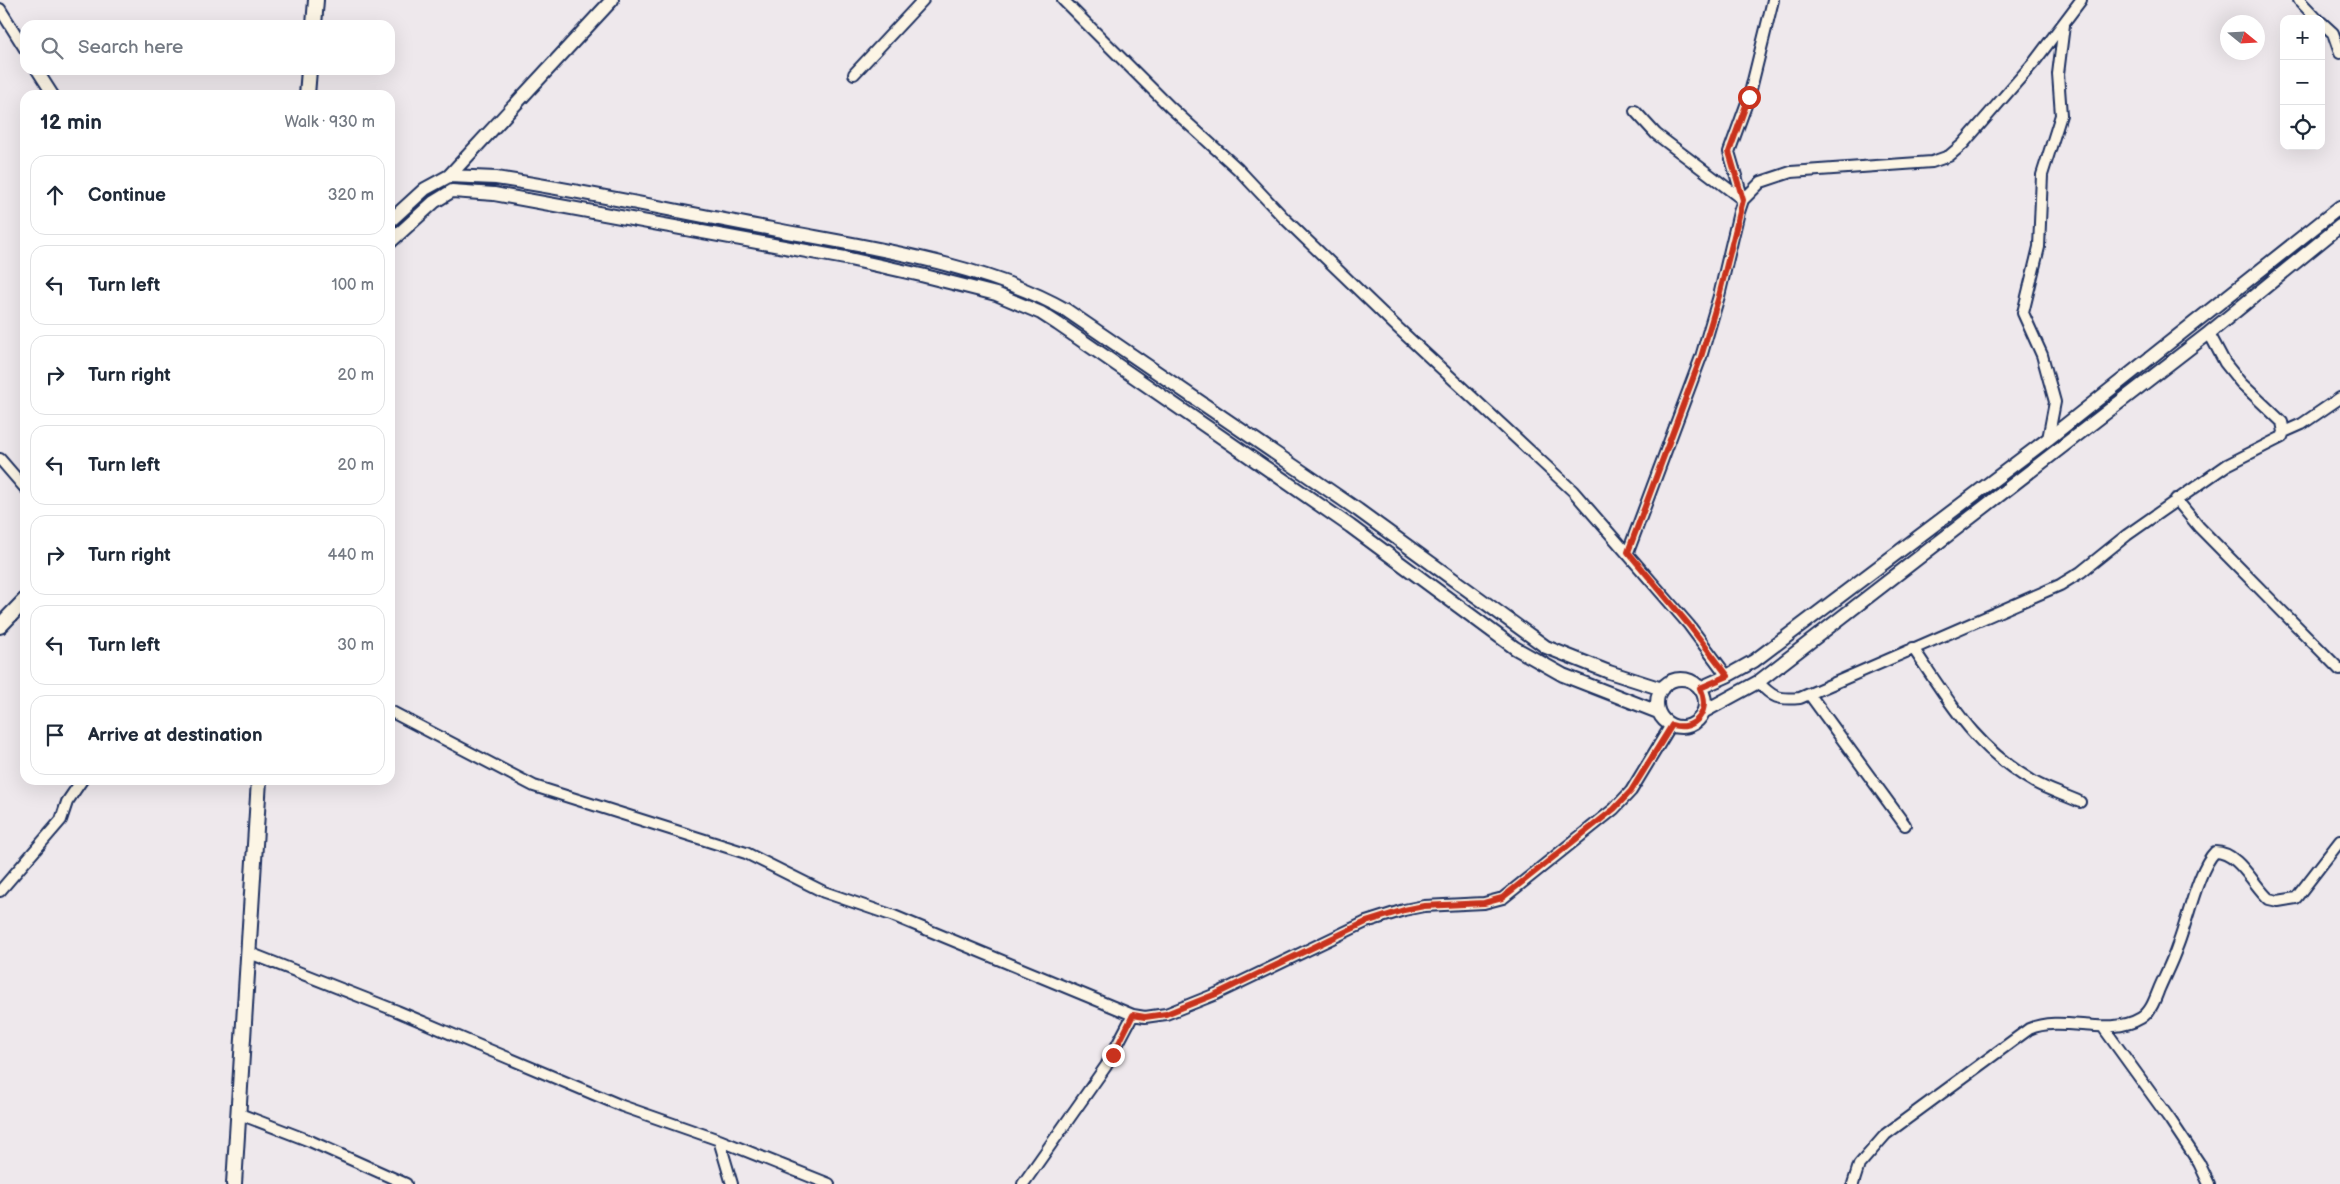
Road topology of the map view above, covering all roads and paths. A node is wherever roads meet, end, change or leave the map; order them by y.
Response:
1 (316, 0) edge
2 (612, 0) edge
3 (923, 0) edge
4 (1063, 0) edge
5 (1774, 0) edge
6 (2081, 0) edge
7 (2299, 0) edge
8 (0, 8) edge
9 (2314, 15) edge
10 (314, 20) edge
11 (2064, 24) junction
12 (2325, 26) edge
13 (20, 41) edge
14 (2340, 53) edge
15 (854, 74) dead end
16 (40, 75) edge
17 (308, 75) edge
18 (50, 90) edge
19 (307, 90) edge
20 (1635, 112) dead end
21 (449, 176) junction
22 (1743, 200) junction
23 (2340, 207) edge
24 (395, 216) edge
25 (2340, 226) edge
26 (395, 237) edge
27 (2209, 333) junction
28 (2340, 398) edge
29 (2284, 432) junction
30 (2048, 439) junction
31 (0, 459) edge
32 (20, 482) edge
33 (2176, 498) junction
34 (1628, 552) junction
35 (20, 605) edge
36 (0, 626) edge
37 (1913, 648) junction
38 (2340, 670) edge
39 (1728, 676) junction
40 (1758, 682) junction
41 (1662, 688) junction
42 (1700, 688) junction
43 (1810, 695) junction
44 (1658, 712) junction
45 (1703, 712) junction
46 (395, 714) edge
47 (1672, 725) junction
48 (79, 785) edge
49 (259, 785) edge
50 (2080, 802) dead end
51 (1905, 825) dead end
52 (2340, 841) edge
53 (0, 891) edge
54 (247, 952) junction
55 (1133, 1015) junction
56 (2103, 1027) junction
57 (238, 1113) junction
58 (719, 1140) junction
59 (234, 1184) edge
60 (406, 1184) edge
61 (732, 1184) edge
62 (829, 1184) edge
63 (1023, 1184) edge
64 (1853, 1184) edge
65 (2209, 1184) edge

1 - 10 main road
2 - 21 street
3 - 15 street
4 - 34 street
5 - 22 street
6 - 11 street
7 - 9 street
8 - 13 street
11 - 22 street
11 - 30 street
12 - 14 street
16 - 18 street
17 - 19 main road
20 - 22 street
21 - 24 street
21 - 41 street
22 - 34 street
23 - 30 street
25 - 27 street
26 - 44 street
27 - 29 street
27 - 40 street
28 - 29 street
29 - 33 street
30 - 39 street
31 - 32 street
33 - 37 street
33 - 38 street
34 - 39 street
35 - 36 main road
37 - 43 street
37 - 50 street
39 - 42 street
40 - 43 street
40 - 45 street
41 - 42 street
41 - 44 street
42 - 45 street
43 - 51 street
44 - 47 street
45 - 47 street
46 - 55 street
47 - 55 street
48 - 53 street
49 - 54 main road
52 - 56 street
54 - 57 main road
54 - 58 street
55 - 63 street
56 - 64 street
56 - 65 street
57 - 59 main road
57 - 60 street
58 - 61 street
58 - 62 street

